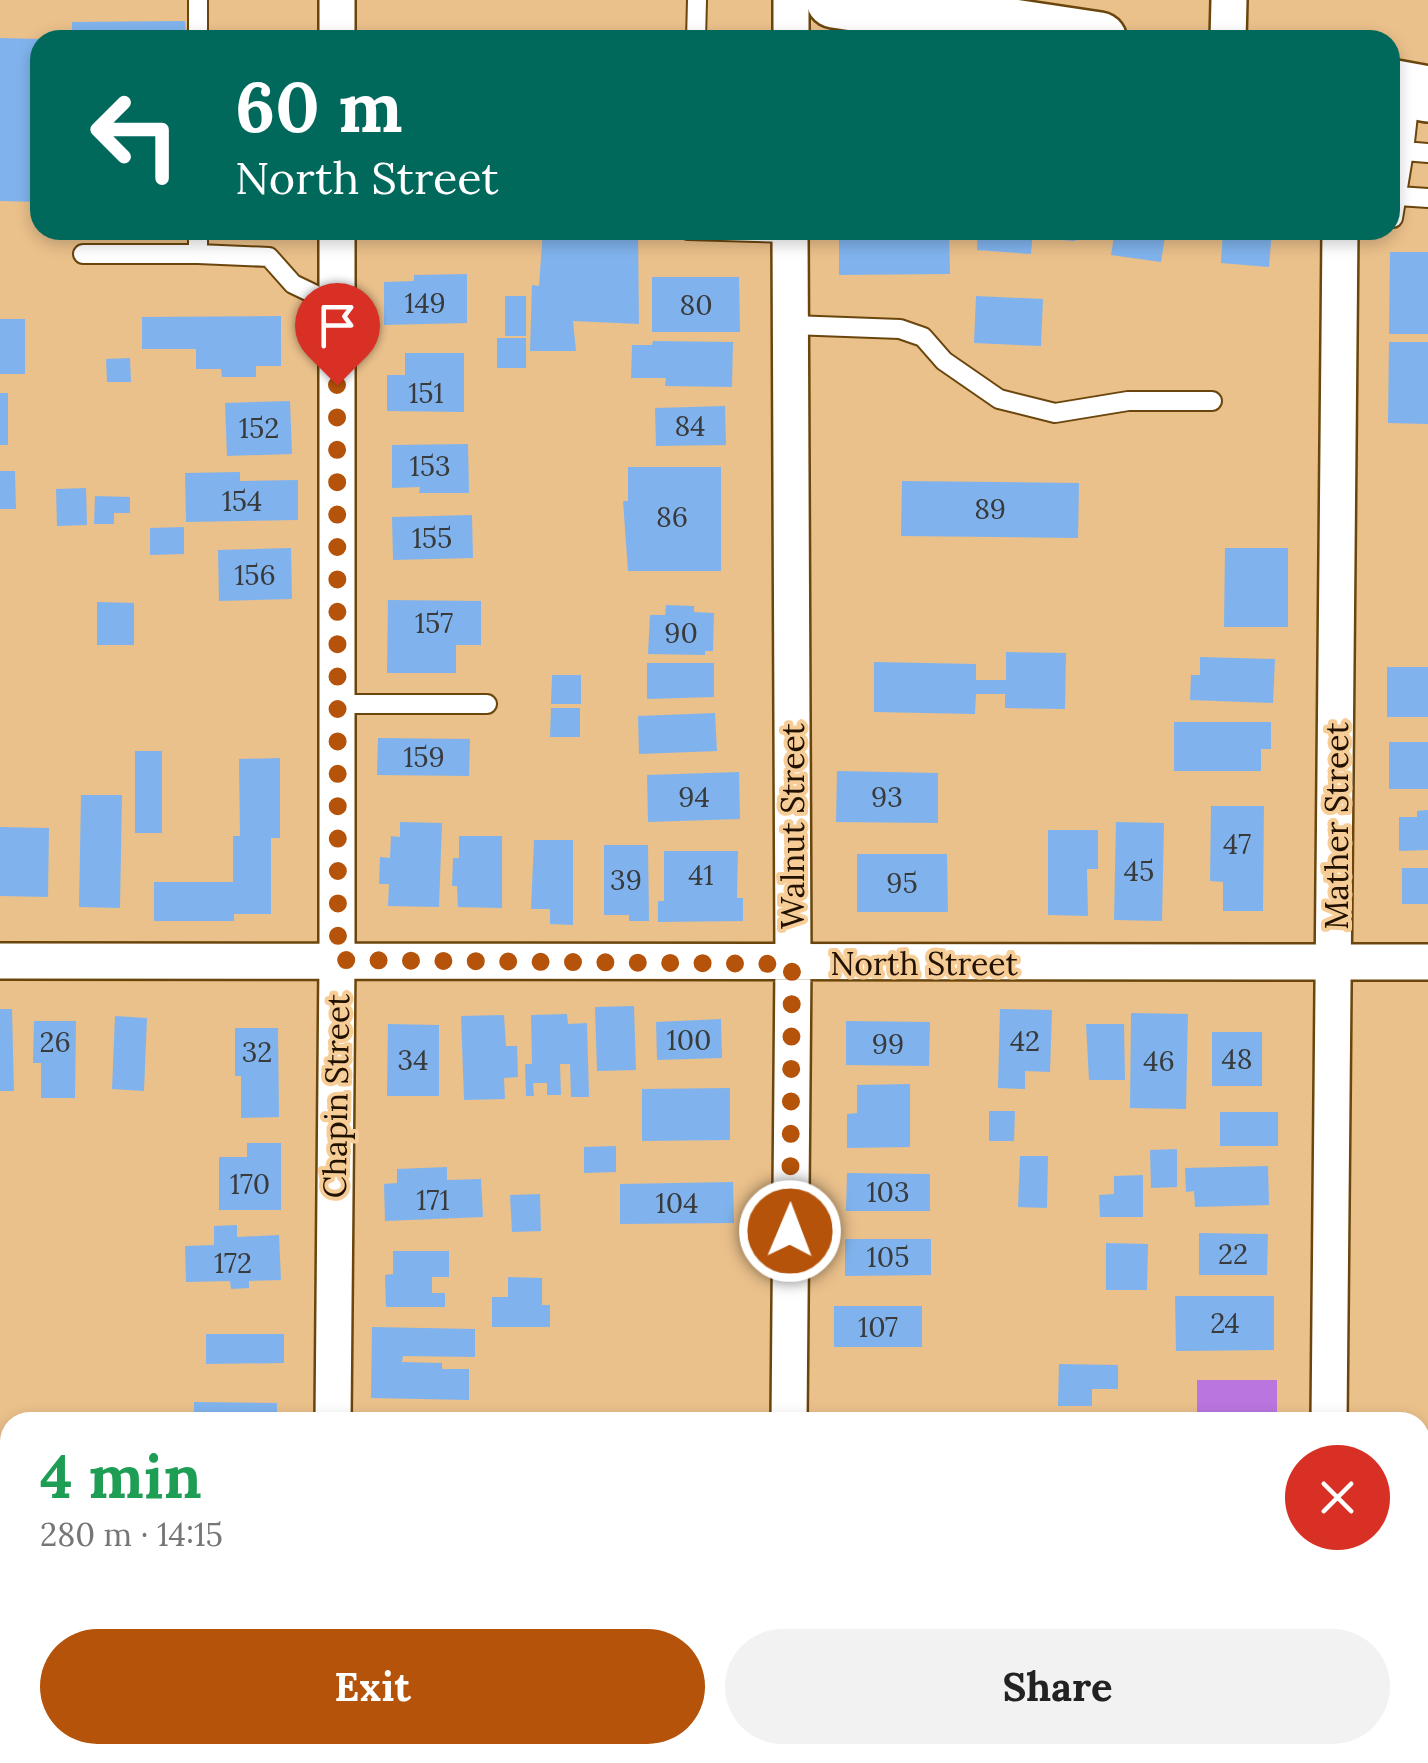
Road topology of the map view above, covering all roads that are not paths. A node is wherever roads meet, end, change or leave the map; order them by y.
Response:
1 (198, 0) edge
2 (337, 0) edge
3 (698, 0) edge
4 (791, 0) edge
5 (834, 0) edge
6 (1229, 0) edge
7 (198, 30) edge
8 (337, 30) edge
9 (696, 30) edge
10 (791, 30) edge
11 (1033, 30) edge
12 (1228, 30) edge
13 (1410, 90) edge
14 (1404, 151) junction
15 (1428, 153) edge
16 (1400, 181) edge
17 (1400, 196) edge
18 (1428, 198) edge
19 (198, 240) edge
20 (337, 240) edge
21 (790, 240) edge
22 (1340, 240) edge
23 (83, 254) dead end
24 (198, 254) junction
25 (337, 306) junction
26 (792, 325) junction
27 (1212, 401) dead end
28 (338, 704) junction
29 (487, 704) dead end
30 (338, 960) junction
31 (1335, 960) junction
32 (0, 961) edge
33 (1428, 962) edge
34 (792, 964) junction
35 (333, 1412) edge
36 (789, 1412) edge
37 (1329, 1412) edge

1 - 7 lane
2 - 8 street
3 - 9 lane
4 - 10 street
5 - 11 main road
6 - 12 street
13 - 14 lane
14 - 15 lane
14 - 16 lane
17 - 18 lane
19 - 24 lane
20 - 25 street, Chapin Street
21 - 26 street, Walnut Street
22 - 31 street, Mather Street
23 - 24 lane
24 - 25 lane
25 - 28 street, Chapin Street
26 - 27 lane
26 - 34 street, Walnut Street
28 - 29 lane
28 - 30 street, Chapin Street
30 - 32 street, North Street
30 - 34 street, North Street
30 - 35 street, Chapin Street
31 - 33 street, North Street
31 - 34 street, North Street
31 - 37 street, Mather Street
34 - 36 street, Walnut Street

